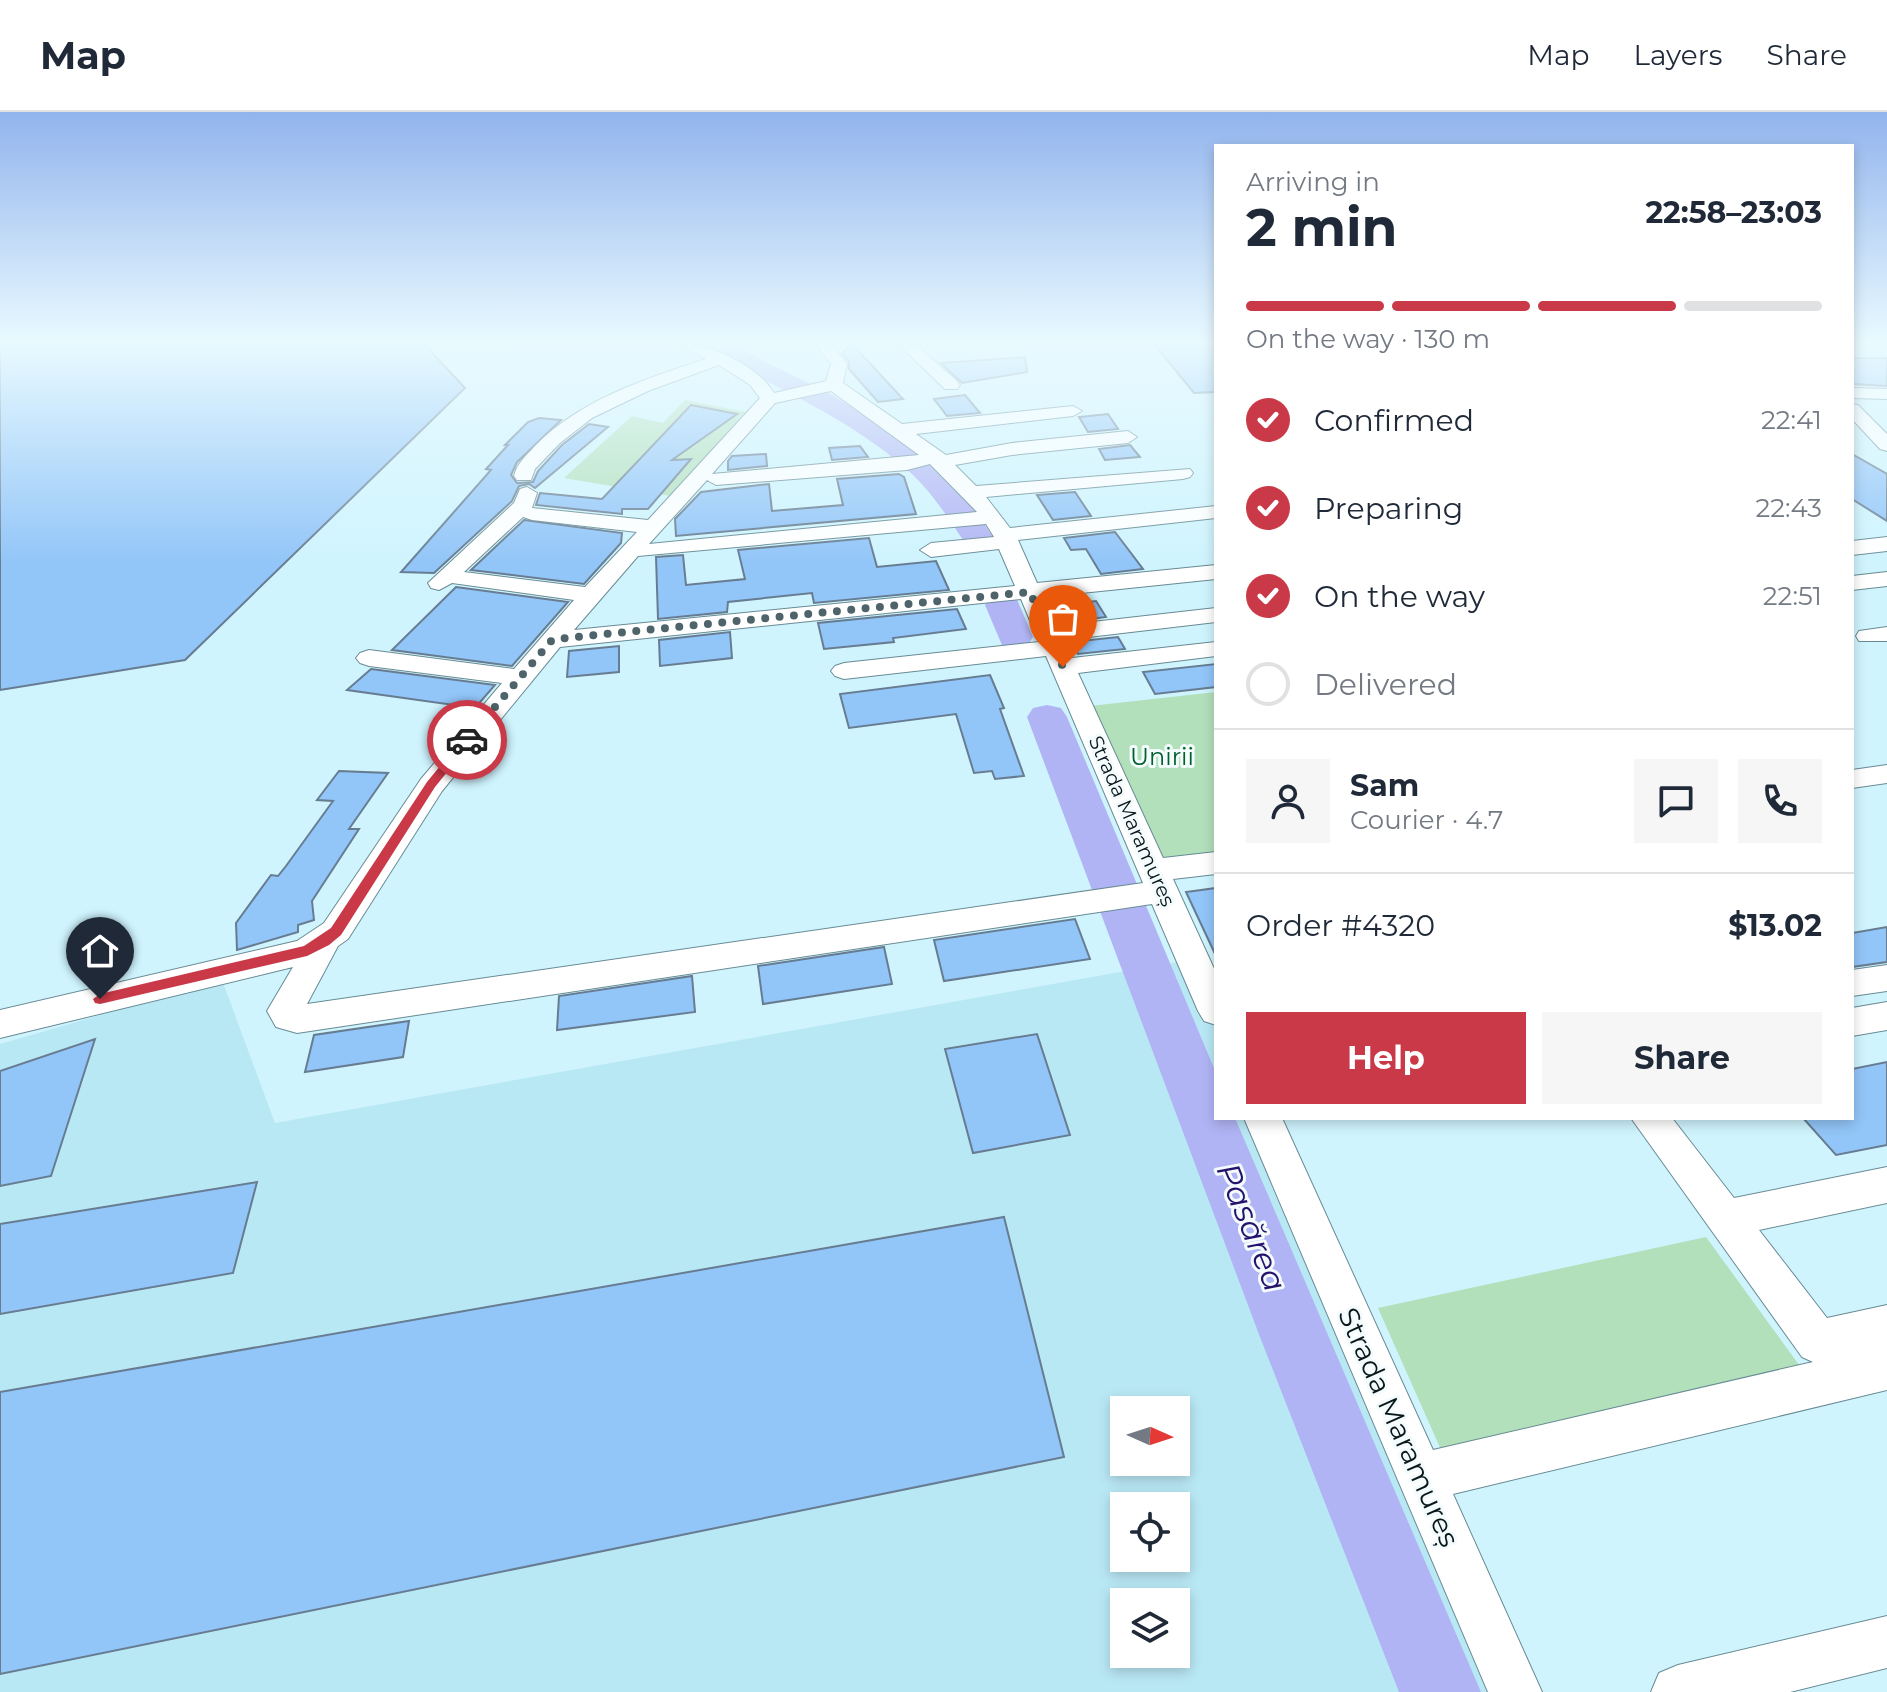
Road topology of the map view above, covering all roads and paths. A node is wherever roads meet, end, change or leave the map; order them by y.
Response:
1 (583, 417) edge
2 (754, 417) edge
3 (883, 417) edge
4 (1021, 417) edge
5 (1860, 417) edge
6 (902, 430) junction
7 (1128, 437) dead end
8 (1887, 445) edge
9 (940, 459) junction
10 (1183, 473) dead end
11 (716, 479) dead end
12 (519, 491) junction
13 (1214, 512) edge
14 (987, 518) junction
15 (648, 539) junction
16 (1887, 544) edge
17 (1854, 548) edge
18 (931, 550) dead end
19 (1214, 572) edge
20 (1887, 579) edge
21 (1854, 583) edge
22 (1021, 592) junction
23 (591, 595) junction
24 (1214, 615) edge
25 (552, 640) junction
26 (1214, 649) edge
27 (1056, 650) junction
28 (369, 658) dead end
29 (844, 671) dead end
30 (520, 678) junction
31 (1887, 774) edge
32 (1854, 779) edge
33 (1214, 864) edge
34 (1160, 884) junction
35 (324, 942) junction
36 (1887, 978) edge
37 (1854, 983) edge
38 (1214, 1006) edge
39 (1887, 1016) edge
40 (1854, 1022) edge
41 (0, 1024) edge
42 (1264, 1120) edge
43 (1652, 1120) edge
44 (1887, 1185) edge
45 (1725, 1218) junction
46 (1887, 1326) edge
47 (1887, 1367) edge
48 (1421, 1477) junction
49 (1887, 1642) edge
50 (1515, 1692) edge
51 (1678, 1692) edge

1 - 12 street
2 - 15 street
3 - 6 street, Strada Maramureș
4 - 6 street
5 - 8 street
6 - 9 street, Strada Maramureș
7 - 9 street
9 - 11 street
9 - 14 street, Strada Maramureș
10 - 14 street
12 - 15 street
12 - 23 street
13 - 14 street
14 - 15 street
14 - 18 street
14 - 22 street, Strada Maramureș
15 - 23 street
16 - 17 street
19 - 22 street
20 - 21 street
22 - 25 street
22 - 27 street, Strada Maramureș
23 - 25 street
24 - 27 street
25 - 30 street
26 - 27 street
27 - 29 street
27 - 34 street, Strada Maramureș
28 - 30 street
30 - 35 street
31 - 32 street
33 - 34 street
34 - 35 street
34 - 38 street, Strada Maramureș
35 - 41 street
36 - 37 street
39 - 40 street
42 - 48 street, Strada Maramureș
43 - 45 street
44 - 45 street
45 - 46 street
47 - 48 street
48 - 50 street, Strada Maramureș
49 - 51 street

